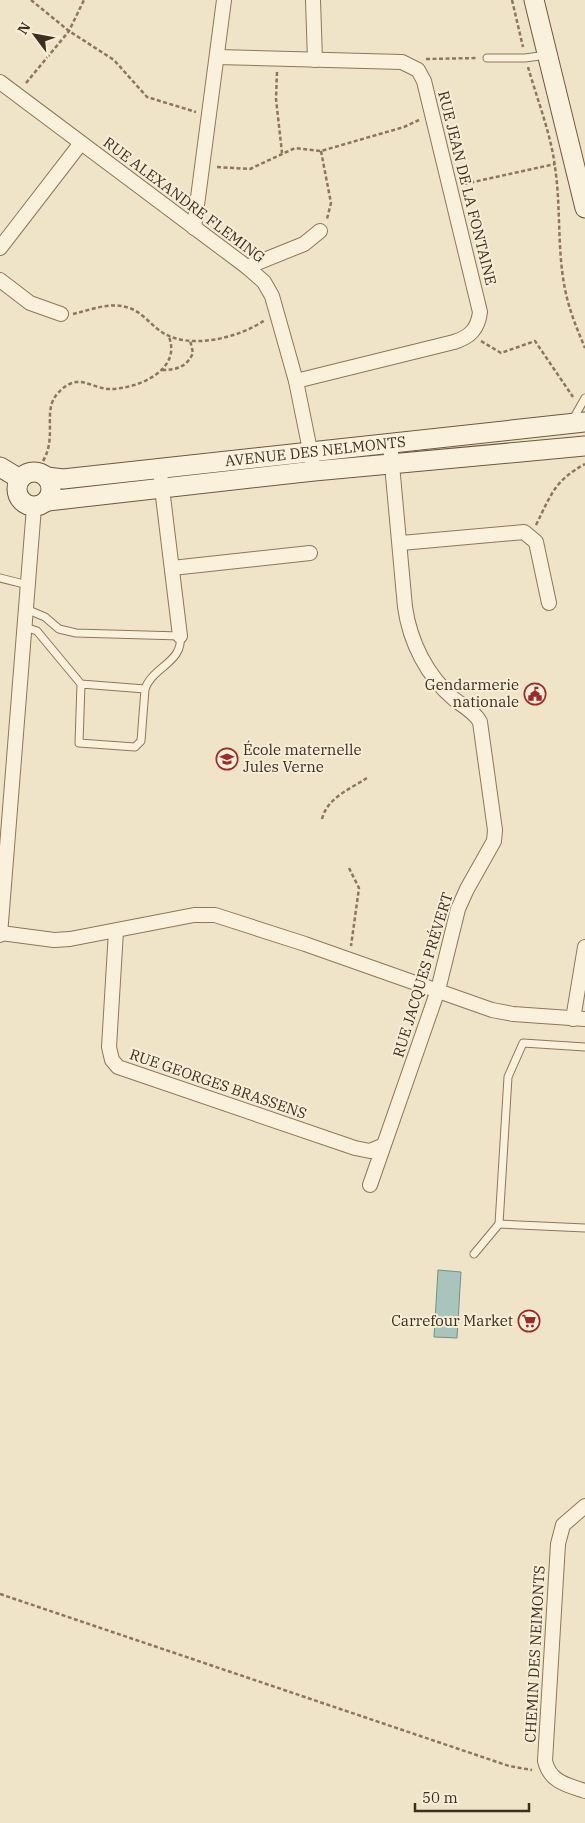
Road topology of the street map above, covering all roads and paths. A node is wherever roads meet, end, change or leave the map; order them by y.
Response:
1 (31, 0) edge
2 (84, 0) edge
3 (224, 0) edge
4 (313, 0) edge
5 (512, 0) edge
6 (534, 0) edge
7 (69, 31) junction
8 (548, 55) junction
9 (217, 57) junction
10 (487, 58) joint
11 (525, 58) junction
12 (278, 59) junction
13 (315, 60) junction
14 (413, 66) junction
15 (0, 82) edge
16 (17, 94) junction
17 (432, 114) junction
18 (209, 115) junction
19 (81, 142) junction
20 (321, 151) junction
21 (282, 153) junction
22 (555, 164) junction
23 (203, 166) junction
24 (450, 187) junction
25 (585, 208) edge
26 (194, 228) junction
27 (320, 231) joint
28 (0, 248) edge
29 (247, 267) junction
30 (0, 280) edge
31 (277, 313) junction
32 (61, 314) joint
33 (472, 334) junction
34 (169, 337) junction
35 (190, 340) junction
36 (585, 348) edge
37 (162, 370) junction
38 (296, 381) junction
39 (585, 398) edge
40 (578, 417) edge
41 (390, 443) junction
42 (585, 446) edge
43 (311, 451) junction
44 (392, 463) junction
45 (585, 464) edge
46 (0, 467) edge
47 (160, 468) junction
48 (314, 471) junction
49 (34, 476) junction
50 (162, 488) junction
51 (41, 504) junction
52 (530, 537) junction
53 (401, 543) junction
54 (310, 553) dead end
55 (172, 568) junction
56 (0, 578) edge
57 (28, 585) junction
58 (549, 603) dead end
59 (26, 608) junction
60 (25, 628) junction
61 (180, 636) junction
62 (81, 684) junction
63 (145, 689) junction
64 (367, 778) dead end
65 (322, 819) dead end
66 (349, 868) dead end
67 (116, 931) junction
68 (0, 934) edge
69 (585, 947) edge
70 (349, 960) junction
71 (438, 990) junction
72 (579, 1019) edge
73 (585, 1047) edge
74 (382, 1146) junction
75 (370, 1184) dead end
76 (499, 1224) junction
77 (585, 1228) edge
78 (474, 1254) dead end
79 (585, 1506) edge
80 (0, 1594) edge
81 (547, 1770) junction
82 (585, 1790) edge

1 - 7 path
2 - 7 path
3 - 9 street
4 - 13 street
5 - 11 path
6 - 8 street
7 - 16 path
7 - 18 path
8 - 11 lane
8 - 25 street
9 - 12 street
9 - 18 street
10 - 11 lane
10 - 14 path
11 - 22 path
12 - 13 street
12 - 21 path
13 - 14 street
14 - 17 street, RUE JEAN DE LA FONTAINE
15 - 16 street, RUE ALEXANDRE FLEMING
16 - 19 street, RUE ALEXANDRE FLEMING
17 - 20 path
17 - 24 street, RUE JEAN DE LA FONTAINE
18 - 23 street
19 - 26 street, RUE ALEXANDRE FLEMING
19 - 28 street
20 - 21 path
20 - 27 path
21 - 23 path
22 - 24 path
22 - 36 path
23 - 26 street
24 - 33 street, RUE JEAN DE LA FONTAINE
26 - 29 street, RUE ALEXANDRE FLEMING
27 - 29 street
29 - 31 street, RUE ALEXANDRE FLEMING
30 - 32 street
31 - 35 path
31 - 38 street, RUE ALEXANDRE FLEMING
32 - 34 path
33 - 38 street
33 - 40 path
34 - 35 path
34 - 37 path
35 - 37 path
37 - 49 path
38 - 43 street, RUE ALEXANDRE FLEMING
39 - 40 lane
40 - 41 street, AVENUE DES NELMONTS
41 - 43 street, AVENUE DES NELMONTS
41 - 44 street, RUE JACQUES PRÉVERT
42 - 44 street, AVENUE DES NELMONTS
43 - 47 street, AVENUE DES NELMONTS
43 - 48 street, RUE ALEXANDRE FLEMING
44 - 48 street, AVENUE DES NELMONTS
44 - 53 street, RUE JACQUES PRÉVERT
45 - 52 path
46 - 49 street, AVENUE DES NELMONTS
47 - 49 street, AVENUE DES NELMONTS
47 - 50 street
48 - 50 street, AVENUE DES NELMONTS
49 - 51 street
49 - 51 street
50 - 51 street, AVENUE DES NELMONTS
50 - 55 street
51 - 57 street
52 - 53 street
52 - 58 street
53 - 71 street, RUE JACQUES PRÉVERT
54 - 55 street
55 - 61 street
56 - 57 lane
57 - 59 street
59 - 60 street
59 - 61 lane
60 - 62 lane
60 - 68 street
61 - 63 lane
62 - 63 lane
62 - 63 lane
64 - 65 path
66 - 70 path
67 - 68 street
67 - 70 street
67 - 74 street, RUE GEORGES BRASSENS
69 - 72 street
70 - 71 street
71 - 72 street
71 - 74 street, RUE JACQUES PRÉVERT
73 - 76 lane
74 - 75 street, RUE JACQUES PRÉVERT
76 - 77 lane
76 - 78 lane
79 - 81 street, CHEMIN DES NEIMONTS
80 - 81 path
81 - 82 street

